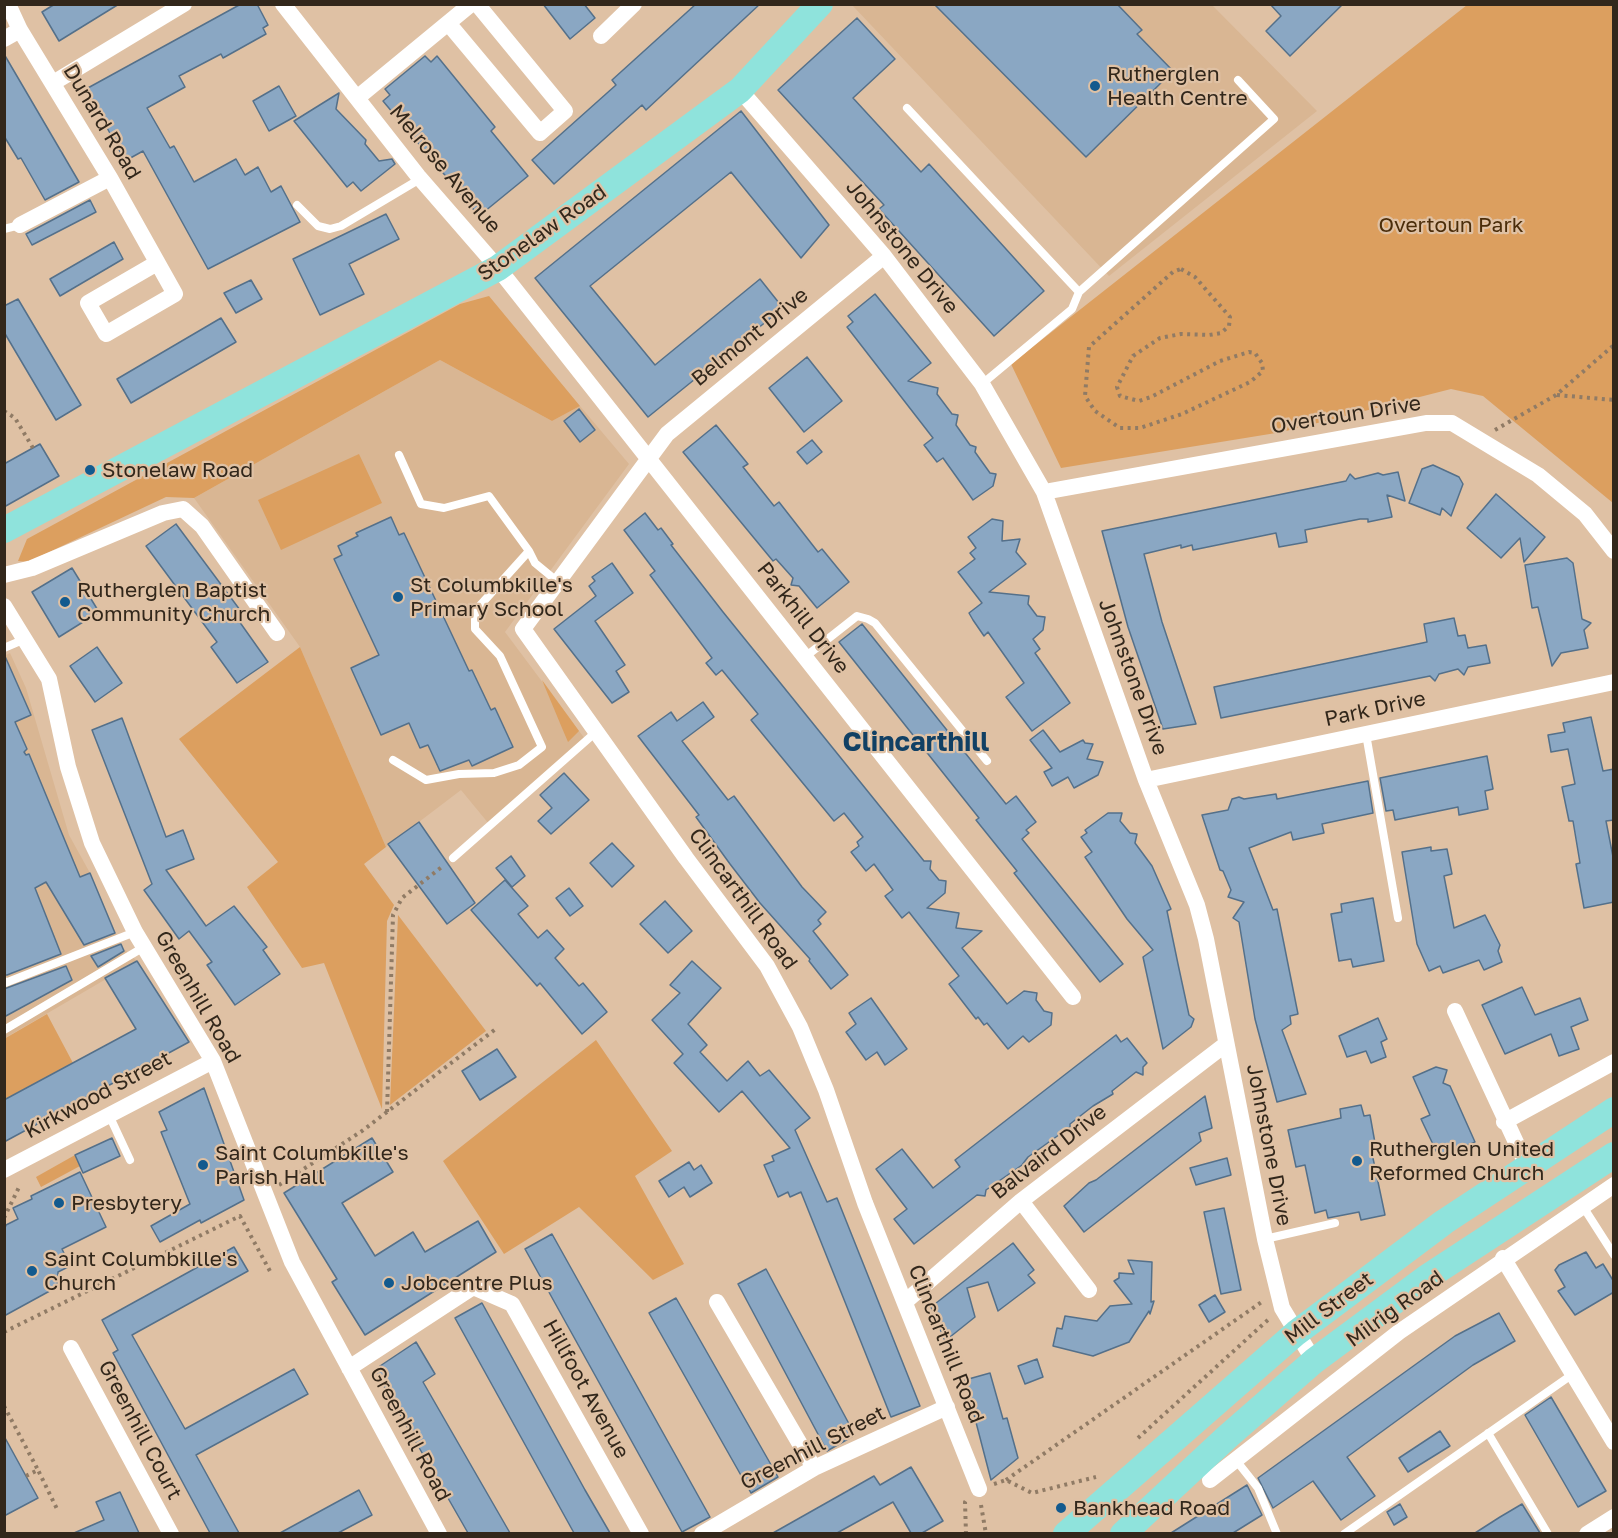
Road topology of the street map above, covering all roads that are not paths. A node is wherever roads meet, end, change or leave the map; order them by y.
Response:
1 (8, 4) edge
2 (184, 4) edge
3 (283, 4) edge
4 (471, 4) edge
5 (477, 4) edge
6 (820, 4) edge
7 (630, 6) edge
8 (448, 23) junction
9 (20, 30) junction
10 (601, 36) dead end
11 (4, 39) edge
12 (1238, 80) dead end
13 (53, 83) junction
14 (740, 90) junction
15 (357, 98) junction
16 (907, 108) dead end
17 (110, 178) junction
18 (420, 179) junction
19 (297, 205) dead end
20 (12, 227) edge
21 (884, 256) junction
22 (157, 263) junction
23 (498, 268) junction
24 (1079, 291) junction
25 (982, 384) junction
26 (399, 455) dead end
27 (648, 457) junction
28 (1044, 492) junction
29 (4, 530) edge
30 (529, 551) junction
31 (1614, 551) edge
32 (4, 575) edge
33 (558, 582) junction
34 (4, 606) edge
35 (277, 633) dead end
36 (26, 639) junction
37 (4, 648) edge
38 (805, 657) junction
39 (1614, 682) edge
40 (596, 732) junction
41 (1366, 734) junction
42 (393, 760) dead end
43 (987, 761) dead end
44 (1146, 780) junction
45 (453, 858) road end
46 (1398, 918) dead end
47 (135, 932) junction
48 (144, 947) junction
49 (4, 981) edge
50 (1073, 997) dead end
51 (1455, 1011) dead end
52 (4, 1030) edge
53 (1226, 1044) junction
54 (213, 1061) junction
55 (1614, 1062) edge
56 (1614, 1110) edge
57 (109, 1115) junction
58 (1504, 1122) junction
59 (1614, 1155) edge
60 (130, 1160) dead end
61 (1527, 1167) junction
62 (4, 1170) edge
63 (1614, 1185) edge
64 (1021, 1201) junction
65 (1582, 1204) junction
66 (1335, 1223) dead end
67 (1265, 1239) junction
68 (1614, 1255) edge
69 (1503, 1258) junction
70 (1089, 1290) dead end
71 (717, 1302) dead end
72 (905, 1302) junction
73 (1296, 1333) junction
74 (70, 1348) dead end
75 (1314, 1361) junction
76 (349, 1368) junction
77 (1573, 1374) junction
78 (947, 1407) junction
79 (1488, 1433) junction
80 (1614, 1442) edge
81 (1235, 1458) junction
82 (814, 1468) junction
83 (1210, 1480) dead end
84 (979, 1489) road end
85 (1614, 1517) edge
86 (171, 1533) edge
87 (439, 1533) edge
88 (641, 1533) edge
89 (702, 1533) edge
90 (1066, 1533) edge
91 (1124, 1533) edge
92 (1277, 1533) edge
93 (1344, 1533) edge
94 (1548, 1533) edge
95 (1587, 1533) edge

1 - 9 street, Dunard Road
2 - 13 street
3 - 15 street, Melrose Avenue
4 - 8 street, Melrose Avenue
5 - 8 street
6 - 14 main road, Stonelaw Road
7 - 10 street
8 - 15 street, Melrose Avenue
9 - 11 street
9 - 13 street, Dunard Road
12 - 24 lane
13 - 17 street, Dunard Road
14 - 21 street, Johnstone Drive
14 - 23 main road, Stonelaw Road
15 - 18 street, Melrose Avenue
16 - 24 lane
17 - 20 street
17 - 22 street, Dunard Road
18 - 19 lane
18 - 23 street, Melrose Avenue
21 - 25 street, Johnstone Drive
21 - 27 street, Belmont Drive
22 - 22 street, Dunard Road
23 - 27 street, Parkhill Drive
23 - 29 main road, Stonelaw Road
24 - 25 lane
25 - 28 street, Johnstone Drive
26 - 30 lane
27 - 33 street, Clincarthill Road
27 - 38 street, Parkhill Drive
28 - 31 street, Overtoun Drive
28 - 44 street, Johnstone Drive
30 - 33 lane
30 - 42 lane
32 - 35 street
33 - 40 street, Clincarthill Road
34 - 36 street, Greenhill Road
36 - 37 lane
36 - 47 street, Greenhill Road
38 - 43 lane
38 - 50 street, Parkhill Drive
39 - 41 street, Park Drive
40 - 45 lane
40 - 72 street, Clincarthill Road
41 - 44 street, Park Drive
41 - 46 lane
44 - 53 street, Johnstone Drive
47 - 48 street, Greenhill Road
47 - 49 lane
48 - 52 lane
48 - 54 street, Greenhill Road
51 - 58 street
53 - 64 street, Balvaird Drive
53 - 67 street, Johnstone Drive
54 - 57 street, Kirkwood Street
54 - 76 street, Greenhill Road
55 - 58 street
56 - 61 main road, Mill Street
57 - 60 lane
57 - 62 street, Kirkwood Street
58 - 61 street
59 - 75 main road, Mill Street
61 - 73 main road, Mill Street
63 - 65 street, Milrig Road
64 - 70 street
64 - 72 street, Balvaird Drive
65 - 68 lane
65 - 69 street, Milrig Road
66 - 67 lane
67 - 73 street, Johnstone Drive
69 - 77 street
69 - 81 street, Milrig Road
71 - 82 street
72 - 78 street, Clincarthill Road
73 - 75 street, Johnstone Drive
73 - 90 main road, Mill Street
74 - 86 street, Greenhill Court
75 - 91 main road, Mill Street
76 - 87 street, Greenhill Road
76 - 88 street, Hillfoot Avenue
77 - 79 lane
77 - 80 street
78 - 82 street, Greenhill Street
78 - 84 street, Clincarthill Road
79 - 93 lane
79 - 94 lane
81 - 83 street, Milrig Road
81 - 92 lane
82 - 89 street, Greenhill Street
85 - 95 street

